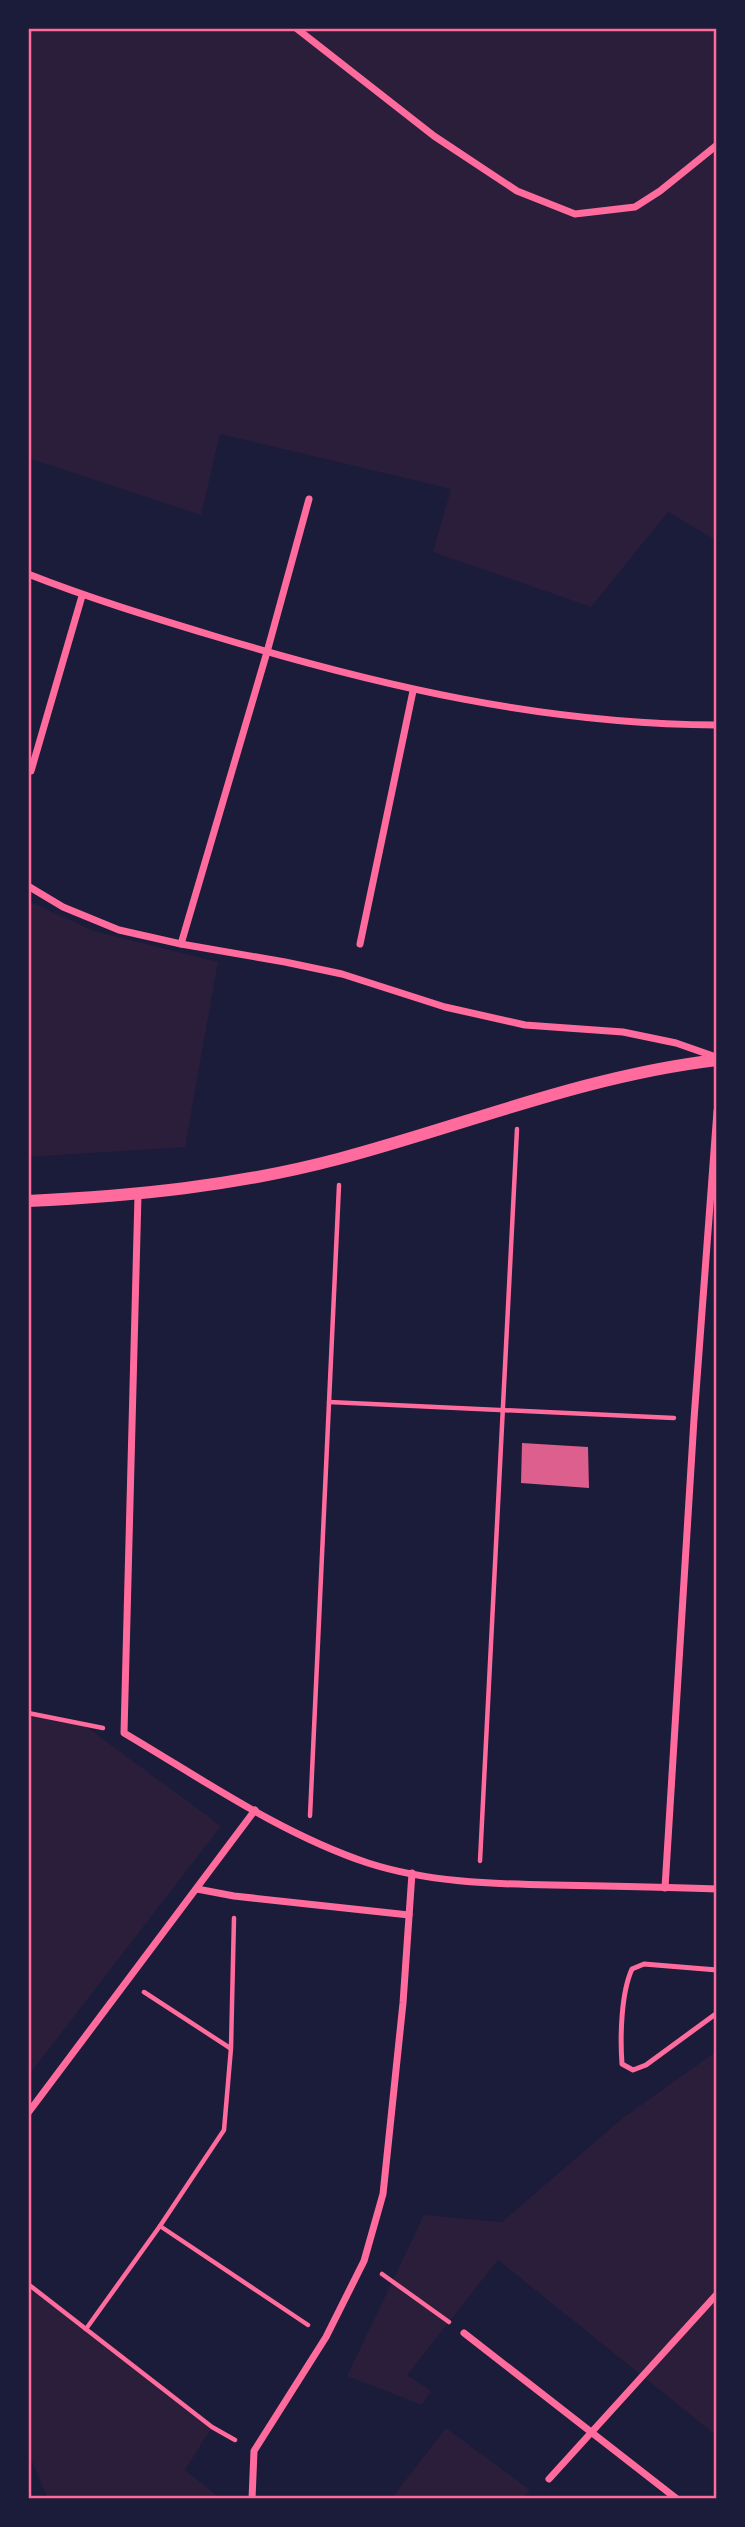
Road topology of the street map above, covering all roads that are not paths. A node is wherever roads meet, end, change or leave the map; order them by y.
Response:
1 (296, 28) edge
2 (717, 145) edge
3 (309, 499) dead end
4 (28, 574) edge
5 (82, 596) junction
6 (267, 652) junction
7 (413, 691) junction
8 (717, 725) edge
9 (30, 771) dead end
10 (28, 886) edge
11 (181, 944) junction
12 (360, 944) dead end
13 (717, 1059) edge
14 (717, 1111) edge
15 (138, 1195) junction
16 (28, 1201) edge
17 (254, 1810) junction
18 (412, 1873) junction
19 (665, 1888) junction
20 (197, 1889) junction
21 (717, 1889) edge
22 (409, 1915) junction
23 (717, 1970) edge
24 (717, 2013) edge
25 (28, 2113) edge
26 (717, 2294) edge
27 (464, 2333) road end
28 (591, 2433) junction
29 (549, 2480) dead end
30 (252, 2499) edge
31 (677, 2499) edge

1 - 2 street
3 - 6 street
4 - 5 street
5 - 6 street
5 - 9 street
6 - 7 street
6 - 11 street
7 - 8 street
7 - 12 street
10 - 11 street
11 - 13 street
13 - 15 street
14 - 19 street
15 - 16 street
15 - 17 street
17 - 18 street
17 - 20 street
18 - 19 street
18 - 22 street
19 - 21 street
20 - 22 street
20 - 25 street
22 - 30 street
23 - 24 lane
26 - 28 street
27 - 28 street
28 - 29 street
28 - 31 street

